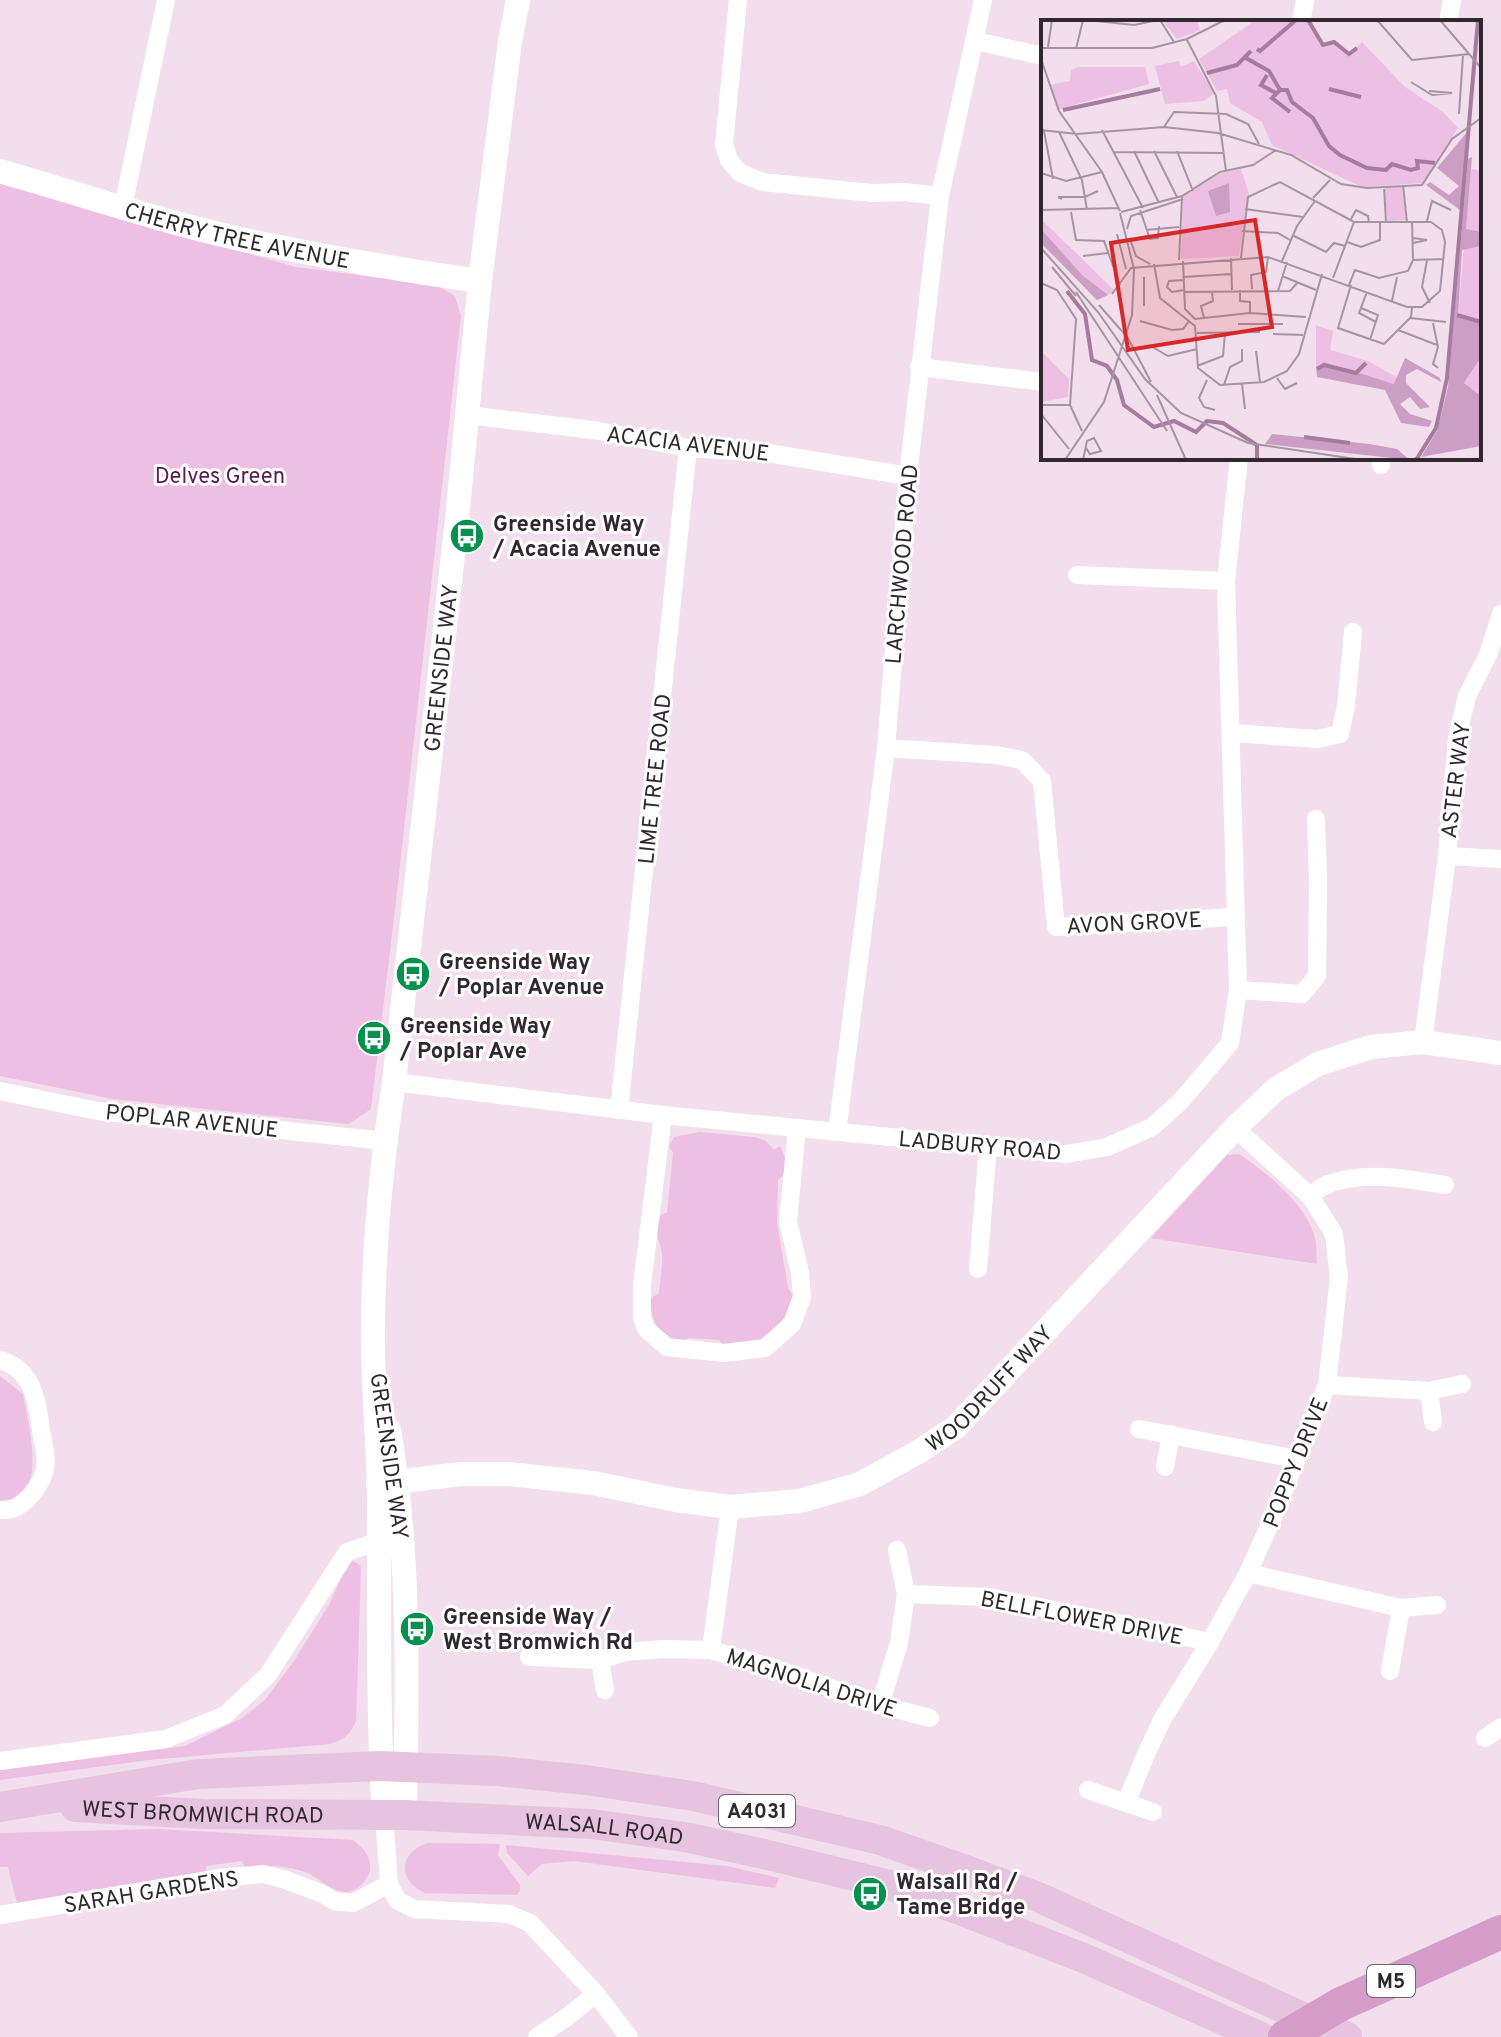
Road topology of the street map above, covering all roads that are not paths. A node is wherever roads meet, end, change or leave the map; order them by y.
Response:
1 (166, 0) edge
2 (518, 0) edge
3 (738, 0) edge
4 (983, 0) edge
5 (1305, 0) edge
6 (1452, 0) edge
7 (1301, 20) edge
8 (1448, 20) edge
9 (975, 41) junction
10 (1041, 56) edge
11 (0, 171) edge
12 (940, 196) junction
13 (123, 207) junction
14 (480, 281) junction
15 (919, 367) junction
16 (1041, 382) edge
17 (467, 415) junction
18 (688, 448) junction
19 (1239, 460) edge
20 (908, 476) junction
21 (1077, 575) dead end
22 (1226, 581) junction
23 (1501, 614) edge
24 (1353, 632) dead end
25 (1494, 659) edge
26 (1232, 733) junction
27 (886, 748) junction
28 (1316, 819) dead end
29 (1447, 856) junction
30 (1501, 859) edge
31 (1235, 917) junction
32 (1238, 990) junction
33 (1423, 1042) junction
34 (1501, 1053) edge
35 (394, 1082) junction
36 (0, 1091) edge
37 (619, 1110) junction
38 (663, 1115) junction
39 (797, 1128) junction
40 (1235, 1128) junction
41 (837, 1132) junction
42 (385, 1141) junction
43 (988, 1146) junction
44 (1445, 1185) dead end
45 (1310, 1196) junction
46 (978, 1269) dead end
47 (0, 1360) edge
48 (1462, 1384) dead end
49 (1327, 1385) junction
50 (1429, 1391) junction
51 (1433, 1422) dead end
52 (1139, 1429) dead end
53 (1171, 1434) junction
54 (1296, 1459) junction
55 (1165, 1467) dead end
56 (388, 1482) junction
57 (730, 1507) junction
58 (0, 1510) edge
59 (379, 1541) junction
60 (897, 1550) dead end
61 (1248, 1573) junction
62 (906, 1594) junction
63 (1437, 1605) dead end
64 (1401, 1608) junction
65 (1210, 1642) junction
66 (711, 1650) junction
67 (529, 1657) dead end
68 (600, 1660) junction
69 (1390, 1671) dead end
70 (605, 1690) dead end
71 (880, 1705) junction
72 (930, 1718) dead end
73 (1501, 1727) edge
74 (1485, 1738) dead end
75 (0, 1761) edge
76 (393, 1766) junction
77 (1088, 1790) dead end
78 (1126, 1803) junction
79 (11, 1806) edge
80 (1153, 1812) dead end
81 (394, 1816) junction
82 (389, 1884) junction
83 (1017, 1889) junction
84 (0, 1915) edge
85 (1501, 1932) edge
86 (1001, 1939) junction
87 (596, 1994) junction
88 (537, 2037) edge
89 (629, 2037) edge
90 (1261, 2037) edge
91 (1285, 2037) edge
92 (1347, 2037) edge

1 - 13 street
2 - 14 street, GREENSIDE WAY
3 - 12 street
4 - 9 street, LARCHWOOD ROAD
5 - 7 street
6 - 8 street
9 - 10 street
9 - 12 street, LARCHWOOD ROAD
11 - 13 street, CHERRY TREE AVENUE
12 - 15 street, LARCHWOOD ROAD
13 - 14 street, CHERRY TREE AVENUE
14 - 17 street, GREENSIDE WAY
15 - 16 street
15 - 20 street, LARCHWOOD ROAD
17 - 18 street, ACACIA AVENUE
17 - 35 street, GREENSIDE WAY
18 - 20 street, ACACIA AVENUE
18 - 37 street, LIME TREE ROAD
19 - 22 street, LADBURY ROAD
20 - 27 street, LARCHWOOD ROAD
21 - 22 street
22 - 26 street, LADBURY ROAD
23 - 25 street, ASTER WAY
24 - 26 street
25 - 29 street, ASTER WAY
26 - 31 street, LADBURY ROAD
27 - 31 street, AVON GROVE
27 - 41 street, LARCHWOOD ROAD
28 - 32 street
29 - 30 street, ASTER WAY
29 - 33 street, ASTER WAY
31 - 32 street, LADBURY ROAD
32 - 43 street, LADBURY ROAD
33 - 34 street, WOODRUFF WAY
33 - 40 street, WOODRUFF WAY
35 - 37 street, LADBURY ROAD
35 - 42 street, GREENSIDE WAY
36 - 42 street, POPLAR AVENUE
37 - 38 street, LADBURY ROAD
38 - 39 street, LADBURY ROAD
38 - 39 street
39 - 41 street, LADBURY ROAD
40 - 45 street, POPPY DRIVE
40 - 57 street, WOODRUFF WAY
41 - 43 street, LADBURY ROAD
42 - 56 street, GREENSIDE WAY
43 - 46 street
44 - 45 street
45 - 49 street, POPPY DRIVE
47 - 58 street
48 - 50 street
49 - 50 street
49 - 54 street, POPPY DRIVE
50 - 51 street
52 - 53 street
53 - 54 street
53 - 55 street
54 - 61 street, POPPY DRIVE
56 - 57 street, WOODRUFF WAY
56 - 59 street, GREENSIDE WAY
56 - 76 street, GREENSIDE WAY
57 - 66 street
59 - 75 street, GREENSIDE WAY
59 - 76 street, GREENSIDE WAY
60 - 62 street
61 - 64 street
61 - 65 street, POPPY DRIVE
62 - 65 street, BELLFLOWER DRIVE
62 - 71 street
63 - 64 street
64 - 69 street
65 - 78 street, POPPY DRIVE
66 - 68 street, MAGNOLIA DRIVE
66 - 71 street, MAGNOLIA DRIVE
67 - 68 street, MAGNOLIA DRIVE
68 - 70 street
71 - 72 street, MAGNOLIA DRIVE
73 - 74 street
76 - 79 main road, WEST BROMWICH ROAD / A4031
76 - 81 street
76 - 83 main road, WALSALL ROAD / A4031
77 - 78 street
78 - 80 street
79 - 81 main road, WEST BROMWICH ROAD / A4031
81 - 82 street
81 - 86 main road, WALSALL ROAD / A4031
82 - 84 street, SARAH GARDENS
82 - 87 street
83 - 86 main road
83 - 92 main road, WALSALL ROAD / A4031
85 - 91 highway, M5
86 - 90 main road, WALSALL ROAD / A4031
87 - 88 street
87 - 89 street

